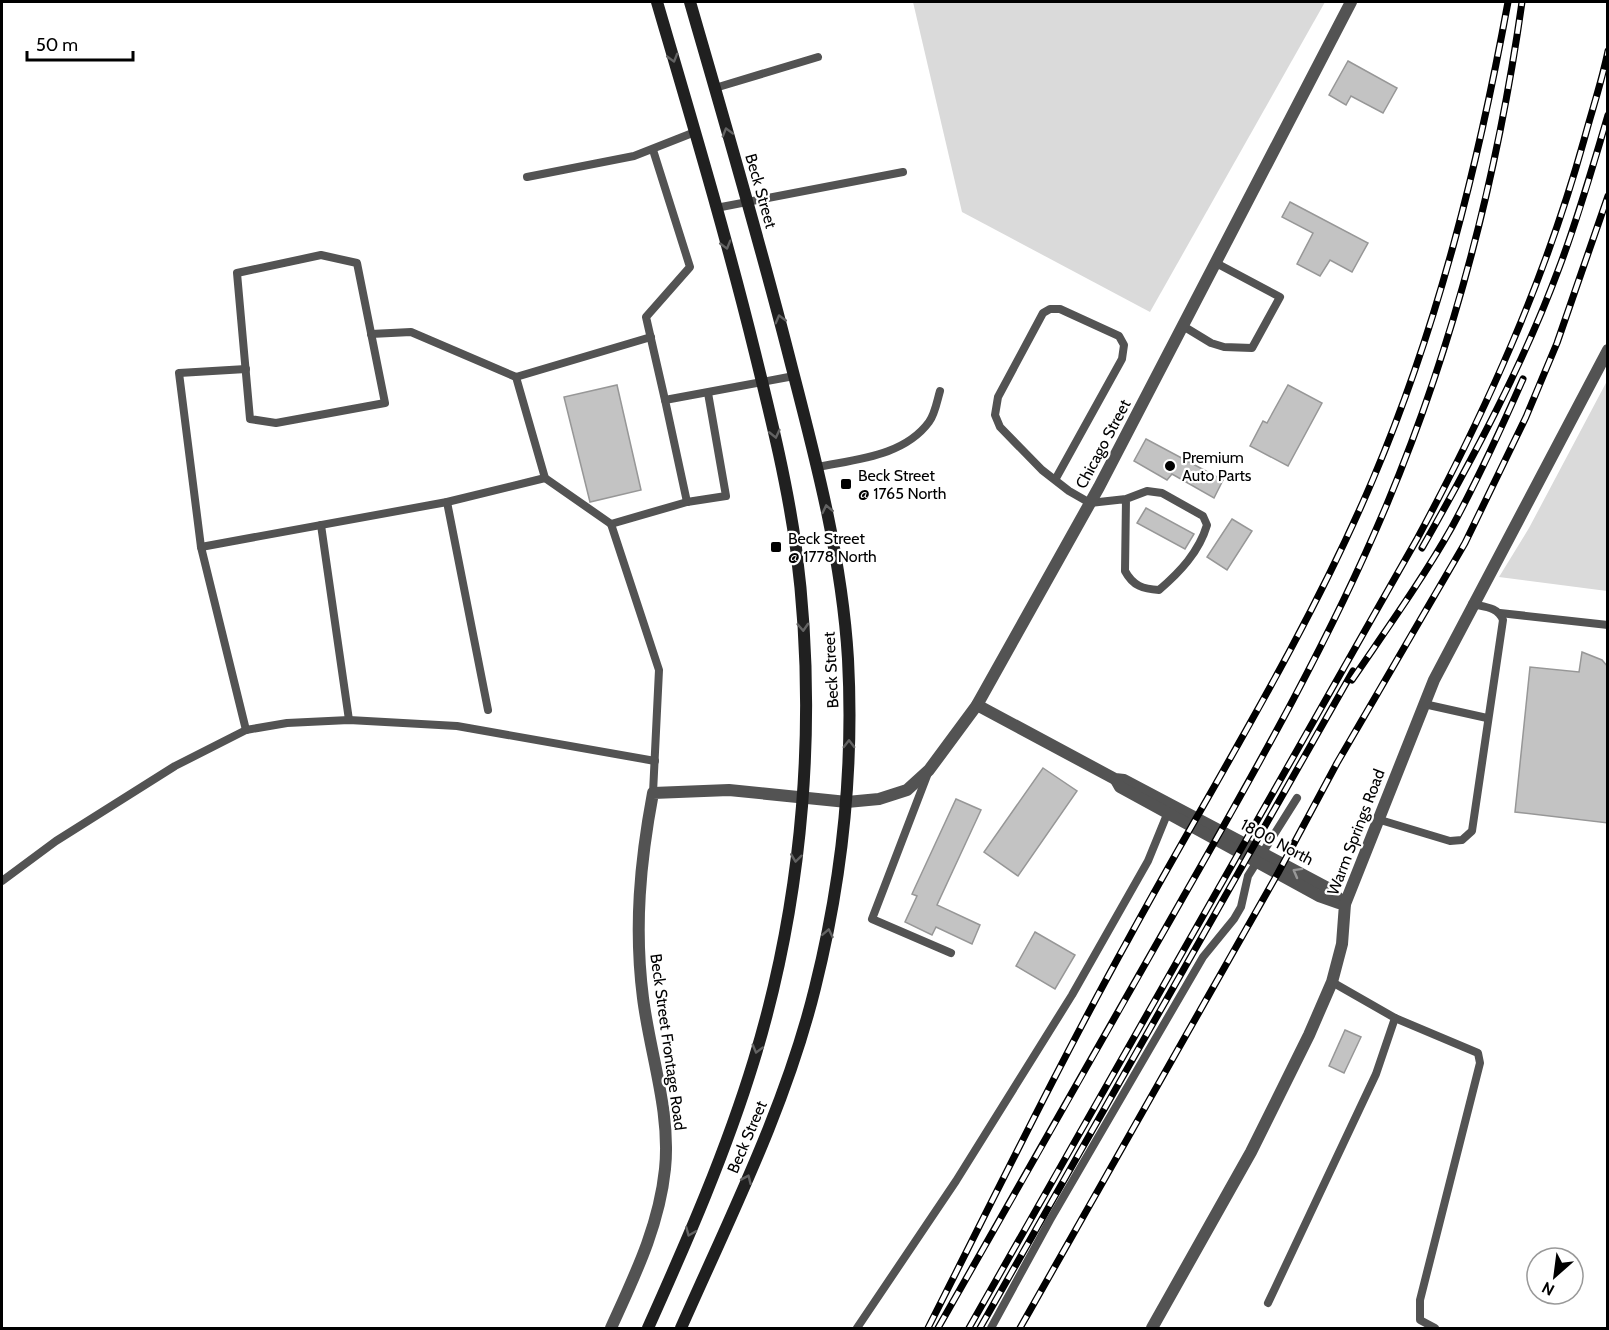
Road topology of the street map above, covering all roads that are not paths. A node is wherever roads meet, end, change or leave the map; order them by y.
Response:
1 (657, 2) edge
2 (690, 2) edge
3 (1351, 2) edge
4 (818, 57) dead end
5 (715, 88) junction
6 (695, 132) junction
7 (652, 150) junction
8 (903, 172) dead end
9 (527, 177) dead end
10 (747, 200) junction
11 (716, 208) junction
12 (1216, 263) junction
13 (1183, 326) junction
14 (371, 334) junction
15 (651, 337) junction
16 (1608, 350) edge
17 (246, 369) junction
18 (794, 376) junction
19 (516, 377) junction
20 (762, 382) junction
21 (940, 391) dead end
22 (708, 393) junction
23 (665, 400) junction
24 (818, 466) junction
25 (545, 478) junction
26 (1055, 480) junction
27 (1126, 499) junction
28 (447, 502) junction
29 (687, 502) junction
30 (1090, 503) junction
31 (611, 524) junction
32 (321, 525) junction
33 (201, 547) junction
34 (1472, 604) junction
35 (1500, 613) junction
36 (1608, 625) edge
37 (1424, 704) junction
38 (977, 705) junction
39 (488, 710) dead end
40 (1487, 718) junction
41 (349, 720) junction
42 (246, 730) junction
43 (655, 760) junction
44 (929, 770) junction
45 (1116, 779) junction
46 (653, 793) junction
47 (1297, 798) dead end
48 (802, 800) junction
49 (847, 802) junction
50 (1168, 813) junction
51 (1377, 819) junction
52 (1260, 857) junction
53 (2, 881) edge
54 (1345, 904) junction
55 (951, 953) dead end
56 (1332, 982) junction
57 (1395, 1018) junction
58 (1268, 1303) dead end
59 (611, 1329) edge
60 (648, 1329) edge
61 (681, 1329) edge
62 (857, 1329) edge
63 (991, 1329) edge
64 (1152, 1329) edge
65 (1435, 1329) edge

1 -> 6 main road, Beck Street
2 - 5 main road, Beck Street
3 - 12 street, Chicago Street
4 - 5 lane
10 -> 5 main road, Beck Street
6 - 7 lane
6 - 11 main road, Beck Street
7 - 9 lane
7 - 15 lane
8 - 10 lane
10 - 11 lane
18 -> 10 main road, Beck Street
11 -> 20 main road, Beck Street
12 - 13 street, Chicago Street
12 - 13 lane
13 - 30 street, Chicago Street
14 - 17 lane
14 - 17 lane
14 - 19 lane
15 - 19 lane
15 - 23 lane
16 - 34 street, Warm Springs Road
17 - 33 lane
18 - 20 lane
18 - 24 main road, Beck Street
19 - 25 lane
20 - 22 lane
20 -> 48 main road, Beck Street
21 - 24 lane
22 - 23 lane
22 - 29 lane
23 - 29 lane
49 -> 24 main road, Beck Street
25 - 28 lane
25 - 31 lane
26 - 26 lane
26 - 30 lane
27 - 27 lane
27 - 30 lane
28 - 32 lane
28 - 39 lane
29 - 31 lane
30 - 38 street, Chicago Street
31 - 43 lane
32 - 33 lane
32 - 41 lane
33 - 42 lane
34 - 35 lane
34 - 37 street, Warm Springs Road
35 - 36 lane
35 - 40 lane
37 - 40 lane
37 - 51 street, Warm Springs Road
38 - 44 street, Chicago Street
38 - 45 street, 1800 North
40 - 51 lane
41 - 42 lane
41 - 43 lane
42 - 53 lane
43 - 46 lane
44 - 49 street, Chicago Street
44 - 55 lane
45 - 50 street, 1800 North
45 - 52 street, 1800 North
46 - 48 street
46 - 59 street, Beck Street Frontage Road
47 - 52 lane
48 - 49 street, Chicago Street
48 -> 60 main road, Beck Street
61 -> 49 main road, Beck Street
50 - 52 street, 1800 North
50 - 62 lane
51 - 54 street, Warm Springs Road
52 - 54 street, 1800 North
52 - 63 lane
54 - 56 street, Warm Springs Road
56 - 57 lane
56 - 64 street, Warm Springs Road
57 - 58 lane
57 - 65 lane

